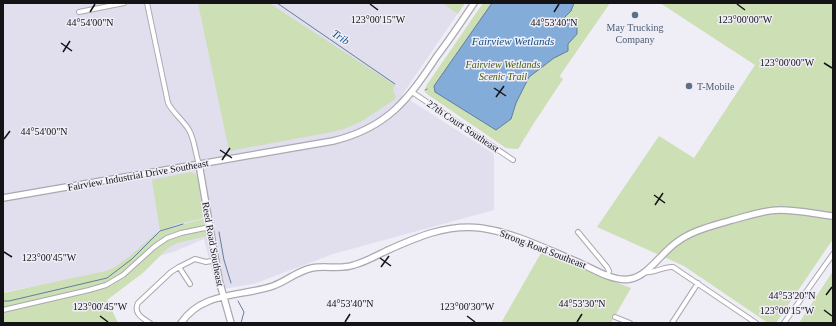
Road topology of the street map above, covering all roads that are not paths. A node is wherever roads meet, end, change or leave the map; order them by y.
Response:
1 (124, 3) edge
2 (147, 3) edge
3 (474, 3) edge
4 (79, 12) dead end
5 (412, 92) junction
6 (513, 160) dead end
7 (199, 164) junction
8 (3, 198) edge
9 (833, 216) edge
10 (210, 227) junction
11 (578, 232) dead end
12 (833, 254) edge
13 (216, 260) junction
14 (179, 267) junction
15 (645, 272) junction
16 (608, 275) junction
17 (698, 283) junction
18 (190, 284) dead end
19 (223, 296) junction
20 (3, 310) edge
21 (615, 316) dead end
22 (150, 323) edge
23 (182, 323) edge
24 (231, 323) edge
25 (630, 323) edge
26 (672, 323) edge
27 (756, 323) edge
28 (784, 323) edge

1 - 4 street
2 - 7 street
3 - 5 street, Fairview Industrial Drive Southeast
5 - 6 street, 27th Court Southeast
5 - 7 street, Fairview Industrial Drive Southeast
7 - 8 street, Fairview Industrial Drive Southeast
7 - 10 street, Reed Road Southeast
9 - 15 street, Strong Road Southeast
10 - 13 street, Reed Road Southeast
10 - 20 street
11 - 16 street
12 - 28 street
13 - 14 street
13 - 19 street, Reed Road Southeast
14 - 18 street
14 - 22 street
15 - 16 street, Strong Road Southeast
15 - 17 street
16 - 19 street, Strong Road Southeast
17 - 26 street
17 - 27 street
19 - 23 street, Strong Road Southeast
19 - 24 street, Reed Road Southeast
21 - 25 street

